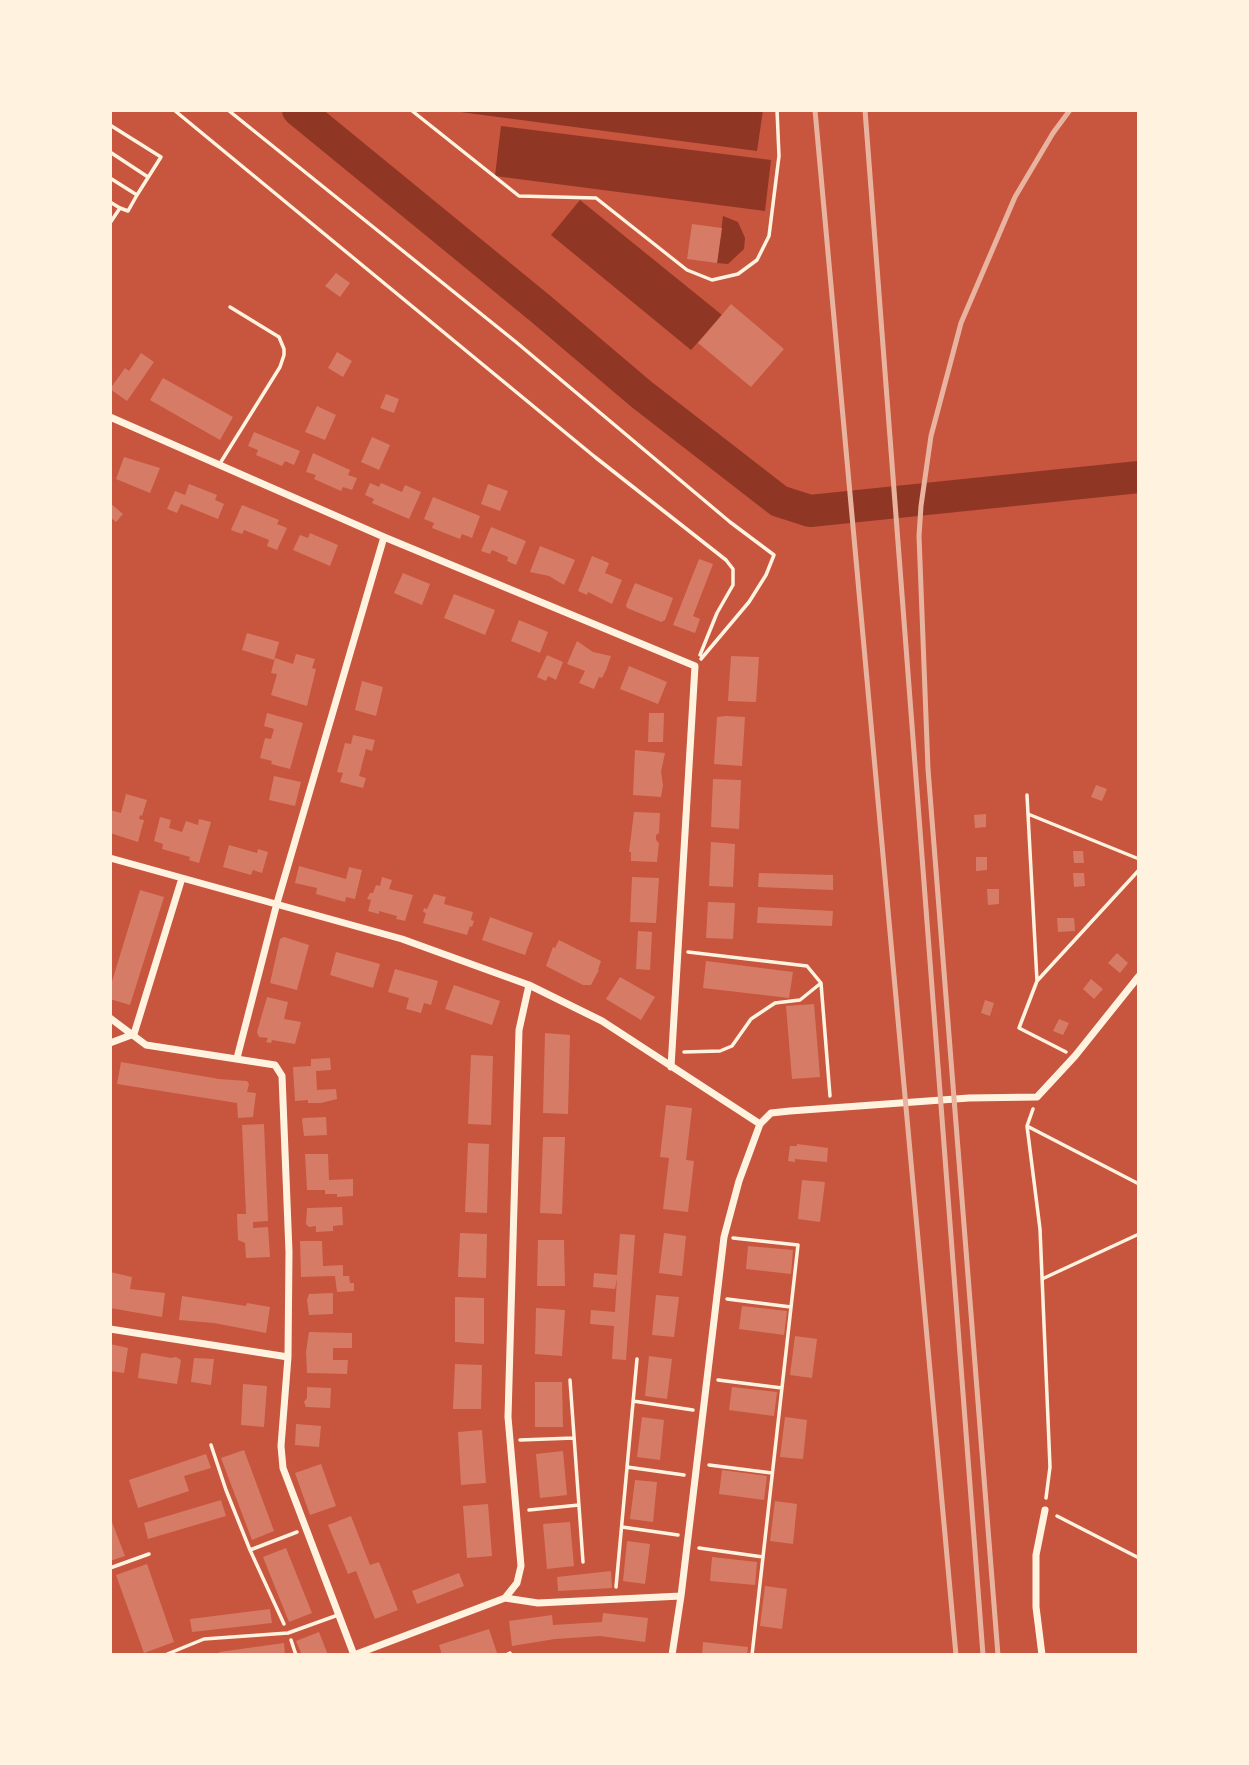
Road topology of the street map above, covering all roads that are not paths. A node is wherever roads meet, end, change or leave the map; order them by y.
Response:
1 (411, 110) edge
2 (777, 110) edge
3 (230, 307) dead end
4 (110, 417) edge
5 (219, 465) junction
6 (384, 537) junction
7 (110, 858) edge
8 (182, 878) junction
9 (277, 904) junction
10 (1139, 976) edge
11 (529, 985) junction
12 (110, 1018) edge
13 (134, 1034) junction
14 (110, 1043) edge
15 (237, 1058) junction
16 (671, 1067) junction
17 (760, 1124) junction
18 (110, 1329) edge
19 (288, 1357) junction
20 (1045, 1510) road end
21 (681, 1597) junction
22 (505, 1598) junction
23 (339, 1615) junction
24 (165, 1655) edge
25 (354, 1655) edge
26 (672, 1655) edge
27 (1042, 1655) edge

1 - 2 lane
3 - 5 lane
4 - 5 street
5 - 6 street
6 - 9 street
6 - 16 street
7 - 8 street
8 - 9 street
8 - 13 street
9 - 11 street
9 - 15 street
10 - 17 street
11 - 16 street
11 - 22 street
12 - 13 street
13 - 14 street
13 - 15 street
15 - 19 street
16 - 17 street
17 - 21 street
18 - 19 street
19 - 23 street
20 - 27 street
21 - 22 street
21 - 26 street
22 - 25 street
23 - 24 lane
23 - 25 street

